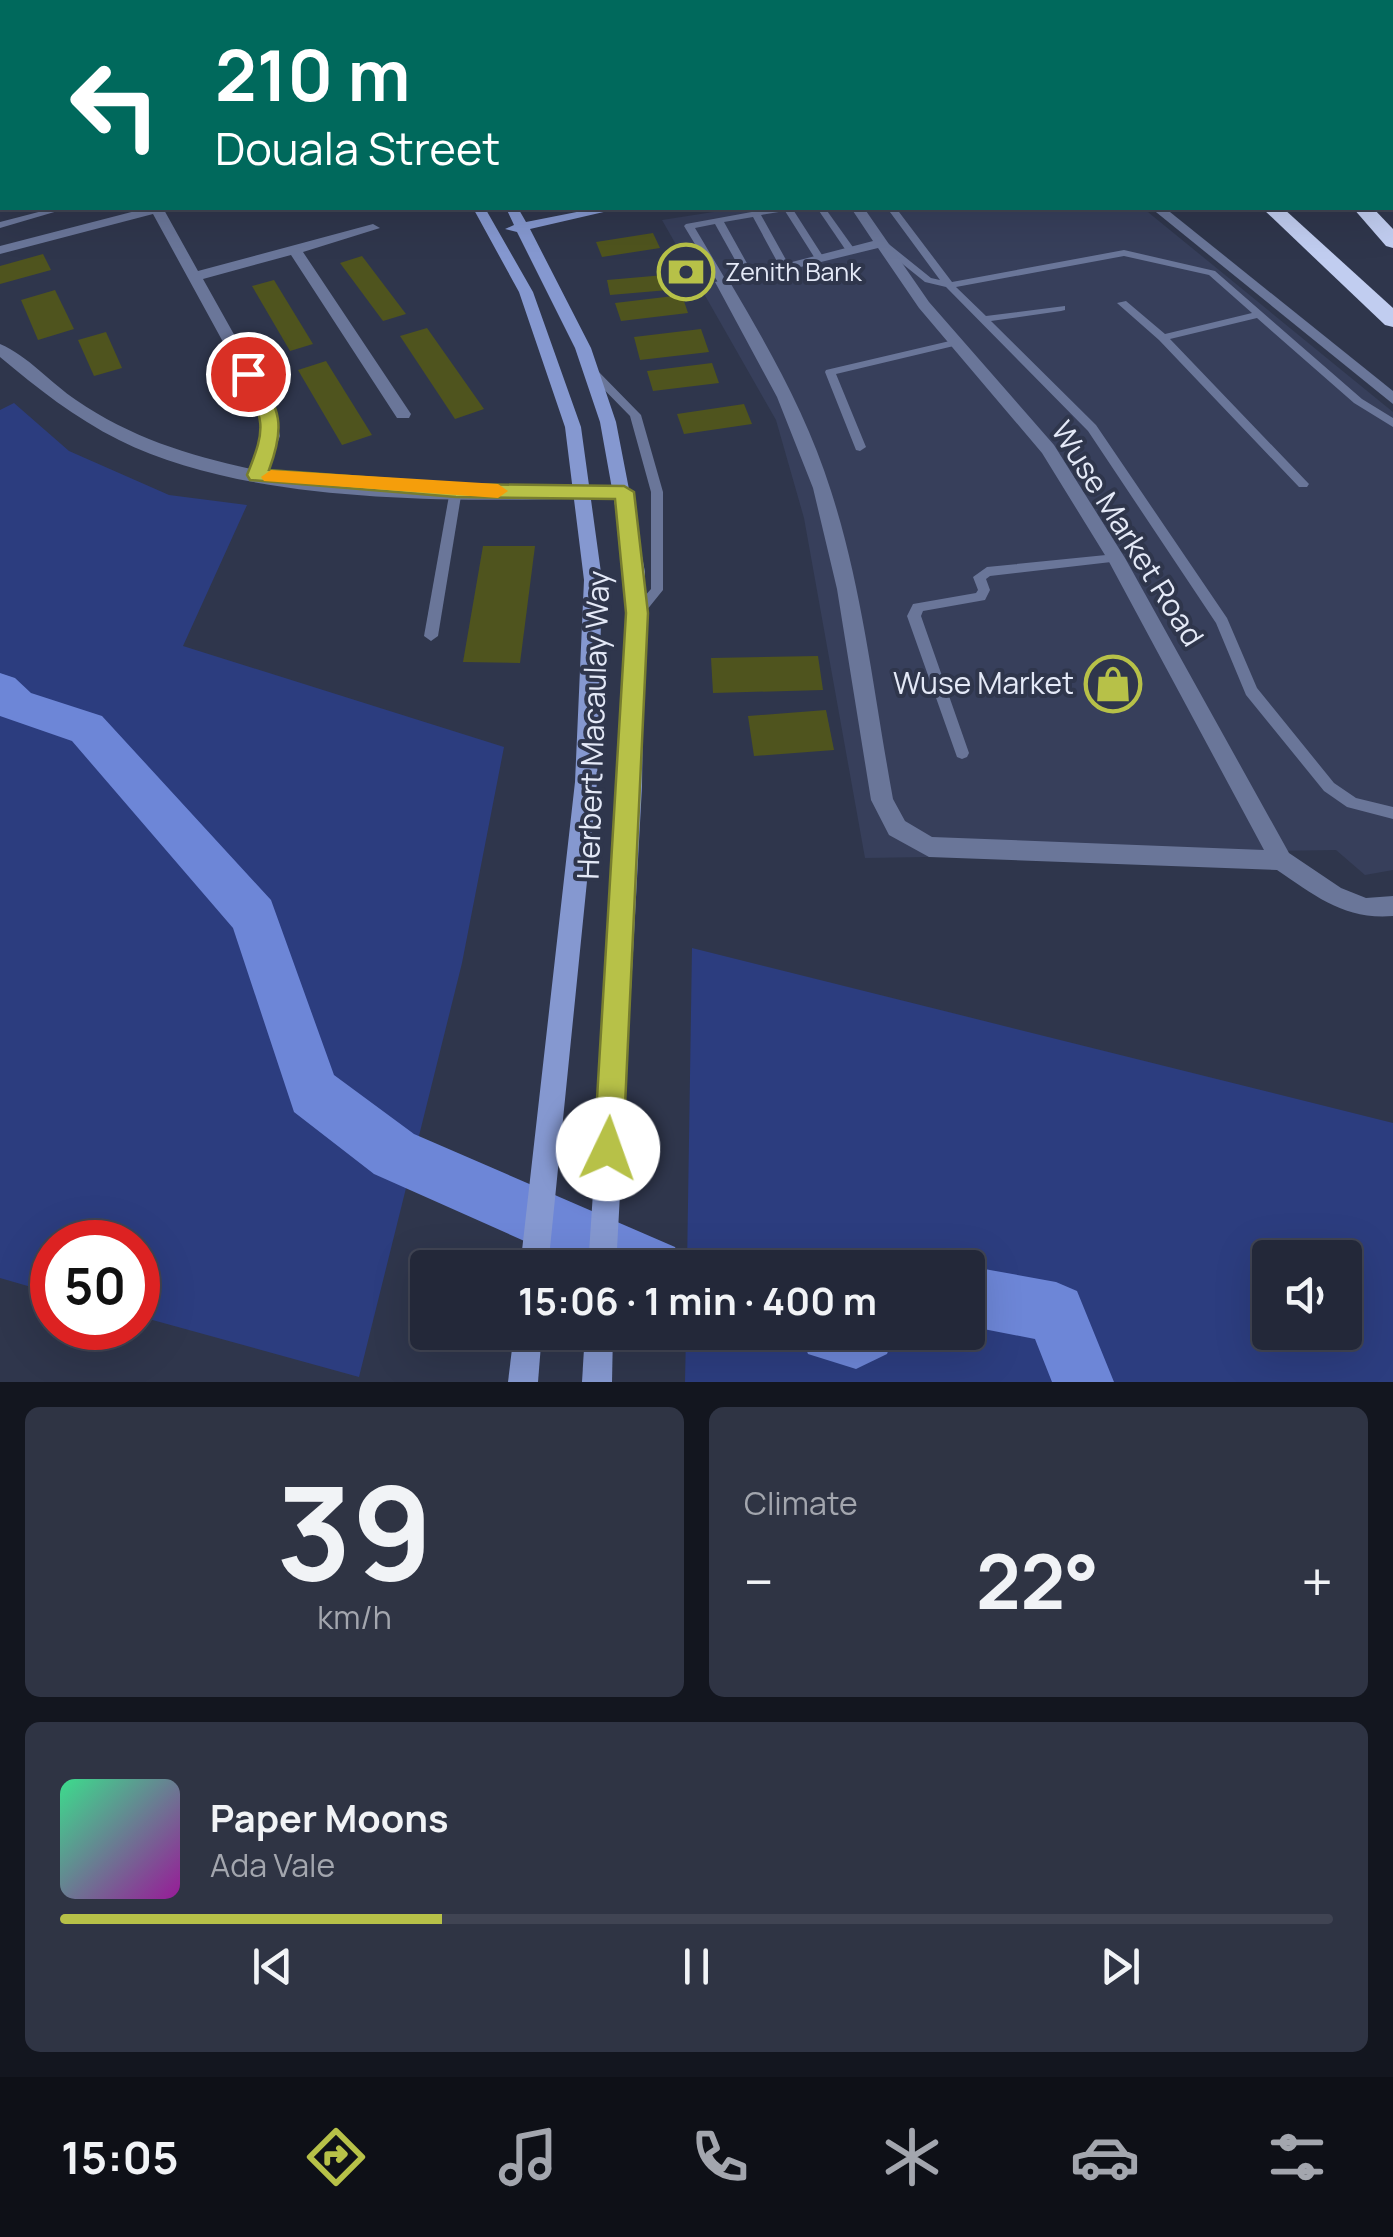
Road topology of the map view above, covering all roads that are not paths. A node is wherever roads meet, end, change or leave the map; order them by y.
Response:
1 (55, 210) edge
2 (150, 210) edge
3 (158, 210) edge
4 (577, 210) edge
5 (776, 210) edge
6 (788, 210) edge
7 (822, 210) edge
8 (859, 210) edge
9 (893, 210) edge
10 (1159, 210) edge
11 (1274, 210) edge
12 (1366, 210) edge
13 (521, 213) edge
14 (755, 214) junction
15 (487, 219) edge
16 (718, 220) junction
17 (0, 225) edge
18 (372, 228) dead end
19 (1393, 242) edge
20 (881, 243) junction
21 (294, 249) junction
22 (0, 250) edge
23 (850, 250) junction
24 (819, 258) junction
25 (785, 266) junction
26 (748, 276) junction
27 (194, 277) junction
28 (722, 282) junction
29 (948, 285) junction
30 (1122, 303) dead end
31 (1060, 308) dead end
32 (1258, 315) junction
33 (986, 319) junction
34 (1393, 320) edge
35 (1163, 338) junction
36 (954, 342) junction
37 (0, 349) edge
38 (590, 369) junction
39 (1393, 399) edge
40 (403, 414) dead end
41 (1393, 422) edge
42 (860, 447) dead end
43 (257, 475) junction
44 (1303, 484) dead end
45 (456, 490) junction
46 (624, 492) junction
47 (586, 493) junction
48 (1116, 558) junction
49 (637, 613) junction
50 (431, 636) dead end
51 (962, 752) dead end
52 (1393, 813) edge
53 (1281, 860) junction
54 (1393, 906) edge
55 (536, 1250) edge
56 (603, 1250) edge
57 (526, 1350) edge
58 (598, 1350) edge
59 (523, 1382) edge
60 (596, 1382) edge

1 - 17 lane
2 - 22 street
3 - 27 street
4 - 13 main road
5 - 14 lane
6 - 24 lane
7 - 23 lane
8 - 20 street, Wuse Market Road
9 - 29 lane
10 - 39 street
11 - 34 highway
12 - 19 highway
13 - 15 main road
13 - 38 main road, Herbert Macaulay Way
14 - 16 lane
14 - 25 lane
15 - 47 main road, Herbert Macaulay Way
16 - 26 lane
16 - 28 lane
18 - 21 street
20 - 23 street
20 - 29 lane
20 - 36 street, Wuse Market Road
21 - 27 street
21 - 40 street
23 - 24 street
24 - 25 street
25 - 26 street
26 - 28 street
27 - 43 street
28 - 53 street
29 - 32 lane
29 - 33 lane
30 - 35 lane
31 - 33 lane
32 - 35 lane
32 - 41 lane
33 - 52 lane
35 - 44 lane
36 - 42 lane
36 - 48 street, Wuse Market Road
37 - 43 street
38 - 46 main road, Herbert Macaulay Way
38 - 49 lane
43 - 45 street
45 - 47 street
45 - 50 lane
46 - 47 street
46 - 49 main road, Herbert Macaulay Way
47 - 55 main road, Herbert Macaulay Way
48 - 51 lane
48 - 53 street, Wuse Market Road
49 - 56 main road, Herbert Macaulay Way
53 - 54 street, Wuse Market Road
57 - 59 main road
58 - 60 main road

